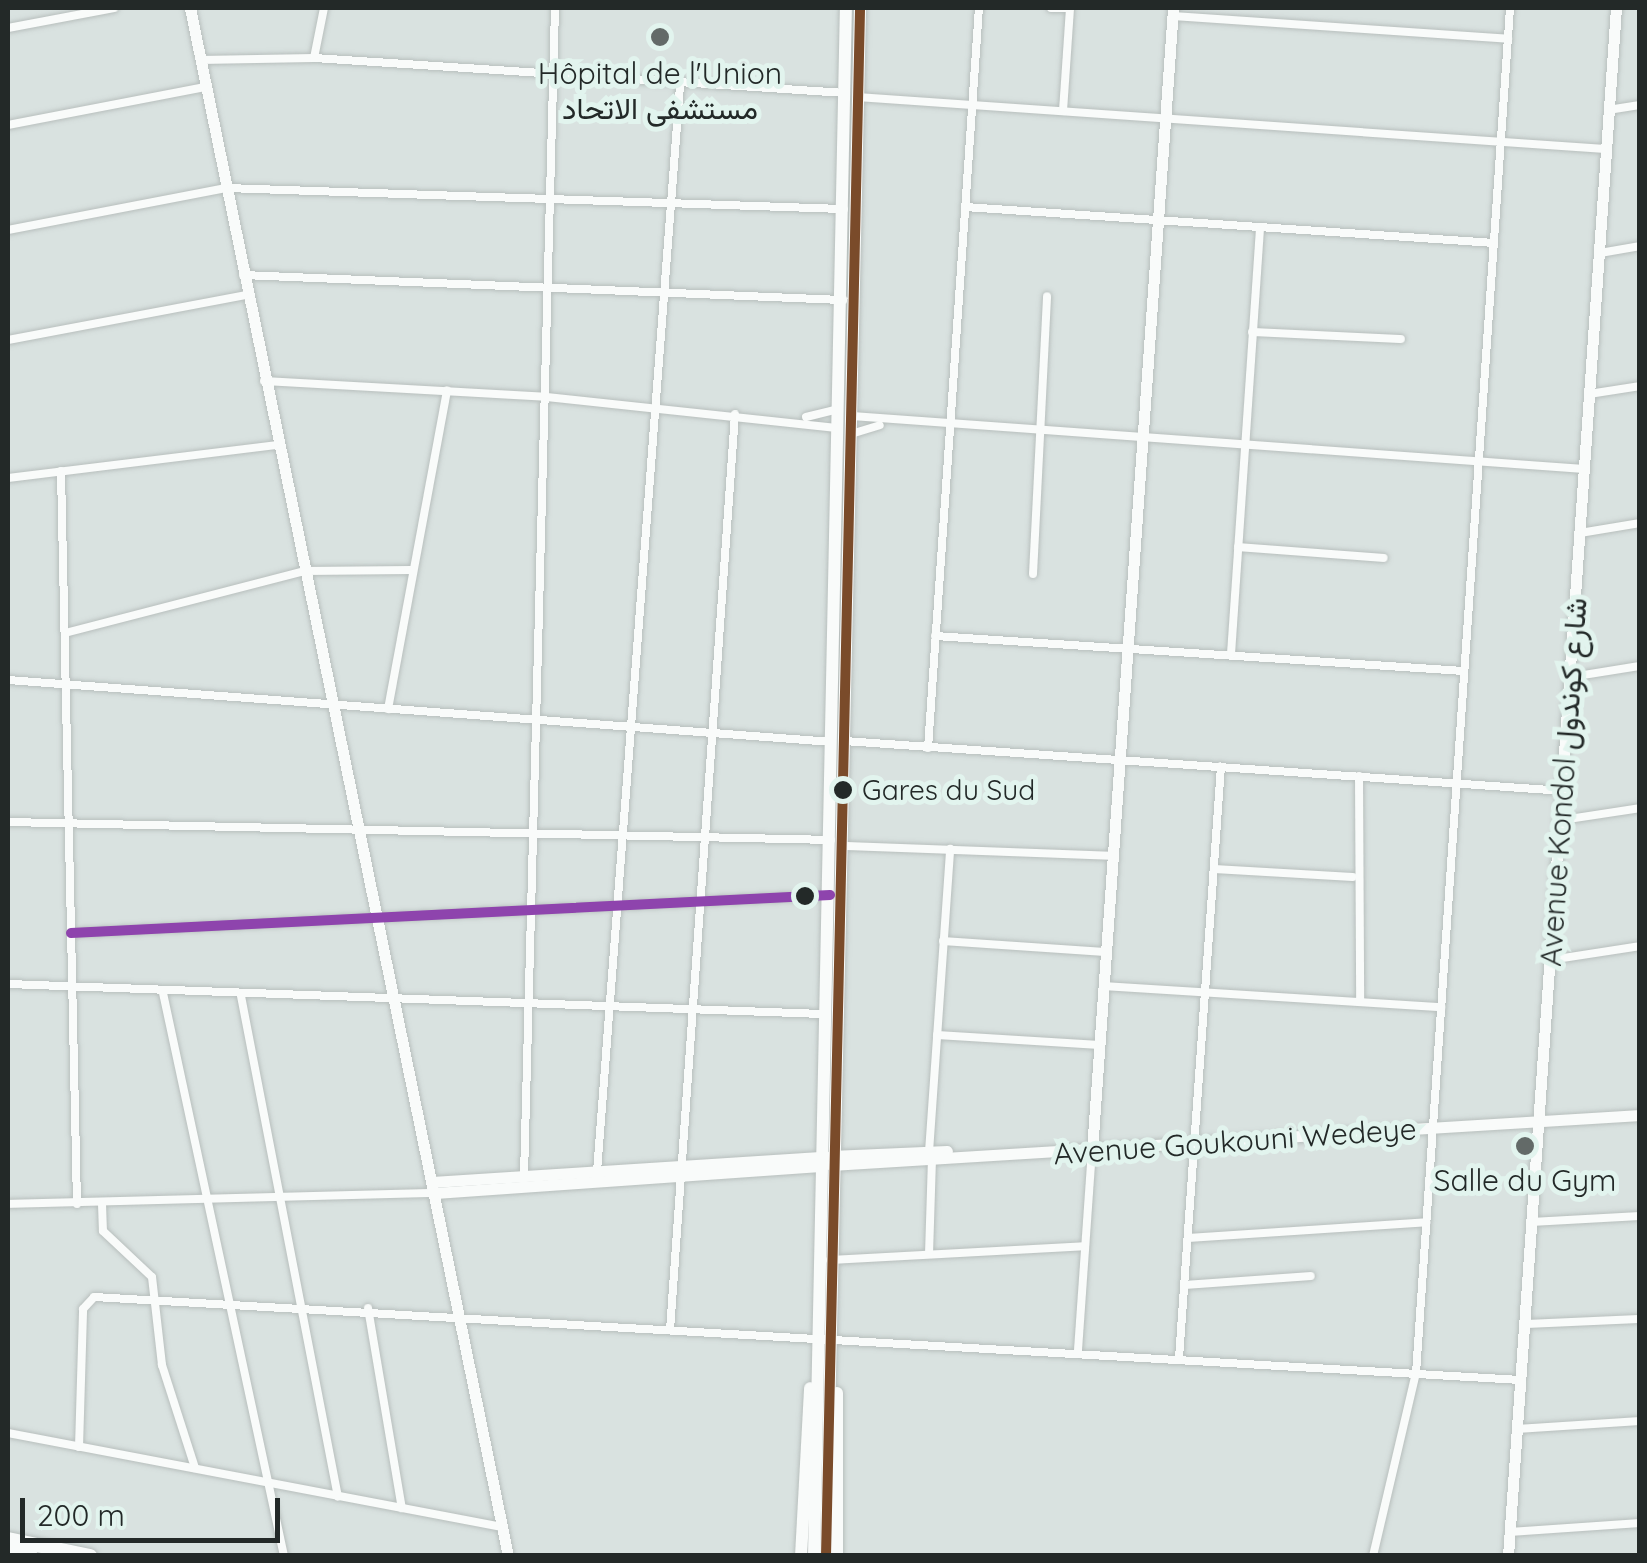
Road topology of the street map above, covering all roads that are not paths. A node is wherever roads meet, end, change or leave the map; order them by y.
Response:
1 (114, 8) edge
2 (190, 8) edge
3 (324, 8) edge
4 (555, 8) edge
5 (846, 8) edge
6 (860, 8) edge
7 (978, 8) edge
8 (1052, 8) edge
9 (1070, 8) edge
10 (1510, 8) edge
11 (1616, 8) edge
12 (94, 9) edge
13 (1173, 12) edge
14 (8, 28) edge
15 (1508, 39) junction
16 (314, 58) junction
17 (200, 60) junction
18 (549, 79) junction
19 (206, 86) junction
20 (680, 86) junction
21 (851, 95) junction
22 (1640, 105) edge
23 (970, 106) junction
24 (1608, 110) junction
25 (1063, 111) junction
26 (1166, 118) junction
27 (8, 126) edge
28 (1502, 142) junction
29 (1605, 149) junction
30 (226, 188) junction
31 (548, 198) junction
32 (670, 204) junction
33 (965, 207) junction
34 (844, 209) junction
35 (1158, 219) junction
36 (1260, 228) junction
37 (8, 230) edge
38 (1494, 243) junction
39 (1640, 246) edge
40 (1600, 253) junction
41 (243, 275) junction
42 (546, 287) junction
43 (664, 294) junction
44 (246, 295) junction
45 (1047, 296) dead end
46 (843, 300) junction
47 (1252, 332) junction
48 (1401, 339) dead end
49 (8, 340) edge
50 (264, 381) junction
51 (1640, 386) edge
52 (447, 390) junction
53 (1589, 394) junction
54 (546, 397) junction
55 (653, 407) junction
56 (844, 412) junction
57 (734, 414) junction
58 (801, 418) junction
59 (880, 425) junction
60 (948, 428) junction
61 (843, 431) junction
62 (1041, 434) junction
63 (1142, 440) junction
64 (278, 444) junction
65 (1244, 447) junction
66 (1479, 461) junction
67 (1584, 470) junction
68 (61, 471) junction
69 (8, 478) edge
70 (1640, 524) edge
71 (1580, 533) junction
72 (1238, 547) junction
73 (1384, 558) dead end
74 (412, 570) junction
75 (304, 572) junction
76 (1033, 574) dead end
77 (65, 633) junction
78 (934, 636) junction
79 (1129, 649) junction
80 (1231, 654) junction
81 (1640, 666) edge
82 (1464, 670) junction
83 (1571, 676) junction
84 (8, 680) edge
85 (66, 685) junction
86 (332, 707) junction
87 (388, 709) junction
88 (532, 719) junction
89 (631, 728) junction
90 (712, 735) junction
91 (838, 742) junction
92 (928, 748) junction
93 (1121, 758) junction
94 (1221, 766) junction
95 (1359, 776) junction
96 (1456, 784) junction
97 (1564, 791) junction
98 (1640, 808) edge
99 (1562, 820) junction
100 (8, 822) edge
101 (67, 823) junction
102 (358, 828) junction
103 (529, 833) junction
104 (621, 834) junction
105 (704, 836) junction
106 (838, 843) junction
107 (950, 848) junction
108 (1112, 856) junction
109 (1214, 869) junction
110 (1352, 877) junction
111 (830, 895) junction
112 (700, 900) junction
113 (618, 903) junction
114 (528, 907) junction
115 (377, 916) junction
116 (71, 934) junction
117 (943, 941) junction
118 (1640, 946) edge
119 (1105, 952) junction
120 (1550, 960) junction
121 (8, 984) edge
122 (1103, 986) junction
123 (72, 988) junction
124 (1205, 991) junction
125 (163, 993) junction
126 (241, 996) junction
127 (527, 1002) junction
128 (1360, 1002) junction
129 (396, 1004) junction
130 (606, 1006) junction
131 (1440, 1007) junction
132 (693, 1009) junction
133 (824, 1014) junction
134 (938, 1035) junction
135 (1100, 1045) junction
136 (1640, 1108) edge
137 (1640, 1115) edge
138 (1537, 1118) junction
139 (1433, 1124) junction
140 (1194, 1139) junction
141 (1092, 1146) junction
142 (931, 1156) junction
143 (826, 1161) junction
144 (678, 1171) junction
145 (597, 1172) junction
146 (524, 1176) junction
147 (433, 1187) junction
148 (277, 1195) junction
149 (205, 1197) junction
150 (8, 1204) edge
151 (77, 1204) junction
152 (102, 1204) junction
153 (1640, 1216) edge
154 (1426, 1222) junction
155 (1531, 1222) junction
156 (1188, 1238) junction
157 (1085, 1246) junction
158 (929, 1254) junction
159 (830, 1260) junction
160 (1310, 1276) dead end
161 (1185, 1285) junction
162 (228, 1300) junction
163 (149, 1302) junction
164 (299, 1302) junction
165 (368, 1308) junction
166 (459, 1315) junction
167 (1640, 1319) edge
168 (1524, 1324) junction
169 (670, 1330) junction
170 (824, 1334) junction
171 (1078, 1350) junction
172 (831, 1352) junction
173 (1179, 1358) junction
174 (816, 1361) junction
175 (1416, 1373) junction
176 (1521, 1380) junction
177 (822, 1409) junction
178 (1640, 1421) edge
179 (1517, 1429) junction
180 (8, 1433) edge
181 (79, 1447) junction
182 (194, 1468) junction
183 (270, 1482) junction
184 (338, 1496) junction
185 (402, 1508) junction
186 (1640, 1524) edge
187 (502, 1527) junction
188 (1510, 1532) junction
189 (8, 1539) edge
190 (8, 1550) edge
191 (30, 1556) edge
192 (90, 1556) edge
193 (284, 1556) edge
194 (508, 1556) edge
195 (802, 1556) edge
196 (814, 1556) edge
197 (826, 1556) edge
198 (837, 1556) edge
199 (1372, 1556) edge
200 (1508, 1556) edge

1 - 12 street
2 - 17 street
3 - 16 street
4 - 18 street
5 - 21 main road
6 - 21 main road
7 - 23 street
8 - 9 street
9 - 25 street
10 - 15 street
11 - 24 street, Avenue Kondol شارع كوندول
12 - 14 street
13 - 15 street
13 - 26 street
15 - 28 street
16 - 17 street
16 - 18 street
17 - 19 street
18 - 20 street
18 - 31 street
19 - 27 street
19 - 30 street
20 - 21 street
20 - 32 street
21 - 23 street
21 - 34 main road
21 - 56 main road
22 - 24 street
23 - 25 street
23 - 33 street
24 - 29 street, Avenue Kondol شارع كوندول
25 - 26 street
26 - 28 street
26 - 35 street
28 - 29 street
28 - 38 street
29 - 40 street, Avenue Kondol شارع كوندول
30 - 31 street
30 - 37 street
30 - 41 street
31 - 32 street
31 - 42 street
32 - 34 street
32 - 43 street
33 - 35 street
33 - 60 street
34 - 46 main road
35 - 36 street
35 - 63 street
36 - 38 street
36 - 47 street
38 - 66 street
39 - 40 street
40 - 53 street, Avenue Kondol شارع كوندول
41 - 42 street
41 - 44 street
42 - 43 street
42 - 54 street
43 - 46 street
43 - 55 street
44 - 49 street
44 - 50 street
45 - 62 street
46 - 56 main road
47 - 48 street
47 - 65 street
50 - 52 street
50 - 64 street
51 - 53 street
52 - 54 street
52 - 74 street
53 - 67 street, Avenue Kondol شارع كوندول
54 - 55 street
54 - 88 street
55 - 57 street
55 - 89 street
56 - 58 street
56 - 59 street
56 - 61 main road
57 - 58 street
57 - 90 street
58 - 61 street
59 - 60 street
59 - 61 street
60 - 62 street
60 - 78 street
61 - 91 main road
62 - 63 street
62 - 76 street
63 - 65 street
63 - 79 street
64 - 68 street
64 - 75 street
65 - 66 street
65 - 72 street
66 - 67 street
66 - 82 street
67 - 71 street, Avenue Kondol شارع كوندول
68 - 69 street
68 - 77 street
70 - 71 street
71 - 83 street, Avenue Kondol شارع كوندول
72 - 73 street
72 - 80 street
74 - 75 street
74 - 87 street
75 - 77 street
75 - 86 street
77 - 85 street
78 - 79 street
78 - 92 street
79 - 80 street
79 - 93 street
80 - 82 street
81 - 83 street
82 - 96 street
83 - 97 street, Avenue Kondol شارع كوندول
84 - 85 street
85 - 86 street
85 - 101 street
86 - 87 street
86 - 102 street
87 - 88 street
88 - 89 street
88 - 103 street
89 - 90 street
89 - 104 street
90 - 91 street
90 - 105 street
91 - 92 street
91 - 106 main road
92 - 93 street
93 - 94 street
93 - 108 street
94 - 95 street
94 - 109 street
95 - 96 street
95 - 110 street
96 - 97 street
96 - 131 street
97 - 99 street, Avenue Kondol شارع كوندول
98 - 99 street
99 - 120 street, Avenue Kondol شارع كوندول
100 - 101 street
101 - 102 street
101 - 116 street
102 - 103 street
102 - 115 street
103 - 104 street
103 - 114 street
104 - 105 street
104 - 113 street
105 - 106 street
105 - 112 street
106 - 107 street
106 - 111 main road
106 - 143 main road
107 - 108 street
107 - 117 street
108 - 119 street
109 - 110 street
109 - 124 street
110 - 128 street
111 - 112 street
111 - 133 main road
112 - 113 street
112 - 132 street
113 - 114 street
113 - 130 street
114 - 115 street
114 - 127 street
115 - 116 street
115 - 129 street
116 - 123 street
117 - 119 street
117 - 134 street
118 - 120 street
119 - 122 street
120 - 138 street, Avenue Kondol شارع كوندول
121 - 123 street
122 - 124 street
122 - 135 street
123 - 125 street
123 - 151 street
124 - 128 street
124 - 140 street
125 - 126 street
125 - 149 street
126 - 129 street
126 - 148 street
127 - 129 street
127 - 130 street
127 - 146 street
128 - 131 street
129 - 147 street
130 - 132 street
130 - 145 street
131 - 139 street
132 - 133 street
132 - 144 street
133 - 143 main road
134 - 135 street
134 - 142 street
135 - 141 street
136 - 138 street, Avenue Goukouni Wedeye
137 - 138 street, Avenue Goukouni Wedeye
138 - 139 street, Avenue Goukouni Wedeye
138 - 155 street, Avenue Kondol شارع كوندول
139 - 140 street, Avenue Goukouni Wedeye
139 - 154 street
140 - 141 street, Avenue Goukouni Wedeye
140 - 156 street
141 - 142 street, Avenue Goukouni Wedeye
141 - 157 street
142 - 143 street, Avenue Goukouni Wedeye
142 - 158 street
143 - 144 street, Avenue Goukouni Wedeye
143 - 159 main road
143 - 170 main road
144 - 145 street
144 - 147 street
144 - 169 street
145 - 146 street
146 - 147 street
147 - 148 street
147 - 166 street
148 - 149 street
148 - 164 street
149 - 152 street
149 - 162 street
150 - 151 street
151 - 152 street
152 - 163 street
153 - 155 street
154 - 156 street
154 - 175 street
155 - 168 street, Avenue Kondol شارع كوندول
156 - 161 street
157 - 158 street
157 - 171 street
158 - 159 street
159 - 170 main road
160 - 161 street
161 - 173 street
162 - 163 street
162 - 164 street
162 - 183 street
163 - 181 street
163 - 182 street
164 - 165 street
164 - 184 street
165 - 166 street
165 - 185 street
166 - 169 street
166 - 187 street
167 - 168 street
168 - 176 street, Avenue Kondol شارع كوندول
169 - 170 street
170 - 171 street
170 - 172 main road
170 - 174 main road
171 - 173 street
172 - 177 main road
172 - 198 main road
173 - 175 street
174 - 177 main road
174 - 195 main road
175 - 176 street
175 - 199 street
176 - 179 street, Avenue Kondol شارع كوندول
177 - 196 main road
177 - 197 main road
178 - 179 street
179 - 188 street, Avenue Kondol شارع كوندول
180 - 181 street
181 - 182 street
182 - 183 street
183 - 184 street
183 - 193 street
184 - 185 street
185 - 187 street
186 - 188 street
187 - 194 street
188 - 200 street, Avenue Kondol شارع كوندول
189 - 192 highway
190 - 191 highway

